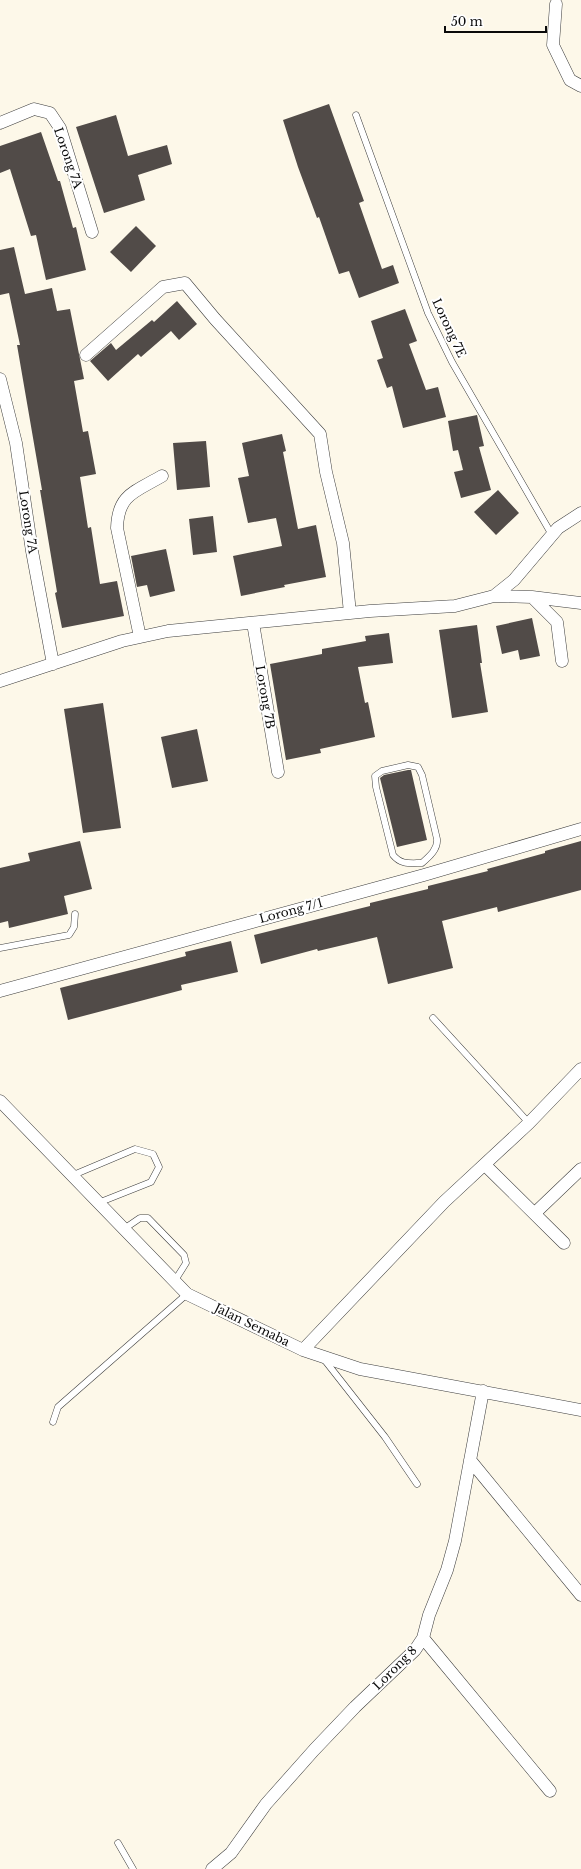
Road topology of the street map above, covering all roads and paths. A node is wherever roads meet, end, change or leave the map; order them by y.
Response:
1 (556, 4) dead end
2 (581, 86) edge
3 (356, 115) dead end
4 (0, 123) edge
5 (92, 232) dead end
6 (86, 355) dead end
7 (0, 379) edge
8 (4, 412) edge
9 (162, 476) dead end
10 (581, 513) edge
11 (552, 535) junction
12 (494, 596) junction
13 (532, 597) junction
14 (581, 603) edge
15 (350, 613) junction
16 (253, 622) junction
17 (140, 637) junction
18 (562, 661) dead end
19 (53, 664) junction
20 (0, 681) edge
21 (278, 772) dead end
22 (581, 829) edge
23 (422, 863) junction
24 (424, 875) junction
25 (75, 914) dead end
26 (0, 948) edge
27 (0, 991) edge
28 (433, 1018) dead end
29 (580, 1073) edge
30 (0, 1101) edge
31 (529, 1123) junction
32 (485, 1165) junction
33 (581, 1169) edge
34 (71, 1176) junction
35 (98, 1203) junction
36 (535, 1213) junction
37 (124, 1229) junction
38 (564, 1243) dead end
39 (174, 1282) junction
40 (187, 1294) junction
41 (303, 1350) junction
42 (320, 1356) junction
43 (483, 1392) junction
44 (581, 1410) edge
45 (53, 1422) dead end
46 (470, 1460) junction
47 (417, 1484) dead end
48 (581, 1595) edge
49 (423, 1638) junction
50 (550, 1791) dead end
51 (118, 1843) dead end
52 (133, 1869) edge
53 (212, 1869) edge

1 - 2 street
3 - 11 lane, Lorong 7E
4 - 5 street, Lorong 7A
6 - 15 street
7 - 8 street, Lorong 7A
8 - 19 street, Lorong 7A
9 - 17 street
10 - 11 street
11 - 12 street
12 - 13 street
12 - 15 street
13 - 14 street
13 - 18 street
15 - 16 street
16 - 17 street
16 - 21 street, Lorong 7B
17 - 19 street
19 - 20 street
22 - 24 street, Lorong 7/1
23 - 23 lane
23 - 24 lane
24 - 27 street, Lorong 7/1
25 - 26 lane
28 - 31 lane
29 - 31 street
30 - 34 street, Jalan Semaba
31 - 32 street
32 - 36 street
32 - 41 street
33 - 36 street
34 - 35 street, Jalan Semaba
34 - 35 lane
35 - 37 street, Jalan Semaba
36 - 38 street
37 - 39 street, Jalan Semaba
37 - 39 lane
39 - 40 street, Jalan Semaba
40 - 41 street, Jalan Semaba
40 - 45 lane
41 - 42 street, Jalan Semaba
42 - 43 street, Jalan Semaba
42 - 47 lane
43 - 44 street, Jalan Semaba
43 - 46 street, Lorong 8
46 - 48 street
46 - 49 street, Lorong 8
49 - 50 street
49 - 53 street, Lorong 8
51 - 52 lane

